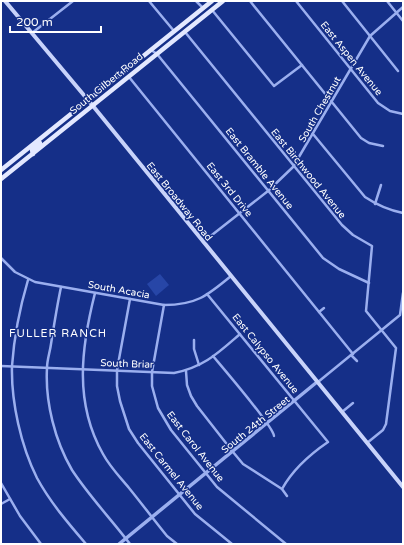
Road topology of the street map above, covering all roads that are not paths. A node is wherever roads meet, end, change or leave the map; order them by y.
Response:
1 (5, 1) edge
2 (73, 1) edge
3 (149, 1) edge
4 (196, 1) edge
5 (212, 1) edge
6 (223, 1) edge
7 (250, 1) edge
8 (296, 1) edge
9 (342, 1) edge
10 (387, 1) edge
11 (403, 7) edge
12 (203, 8) junction
13 (212, 10) junction
14 (396, 13) junction
15 (403, 21) edge
16 (174, 31) junction
17 (184, 32) junction
18 (32, 33) junction
19 (370, 36) junction
20 (151, 50) junction
21 (157, 54) junction
22 (302, 65) junction
23 (351, 69) junction
24 (398, 71) dead end
25 (128, 77) junction
26 (88, 100) junction
27 (332, 101) junction
28 (92, 106) junction
29 (403, 114) edge
30 (47, 134) junction
31 (313, 134) junction
32 (384, 146) dead end
33 (21, 154) junction
34 (33, 154) junction
35 (294, 167) junction
36 (14, 169) junction
37 (2, 174) edge
38 (380, 185) dead end
39 (268, 191) junction
40 (375, 204) junction
41 (239, 213) junction
42 (403, 213) edge
43 (203, 242) junction
44 (2, 261) edge
45 (231, 276) junction
46 (28, 280) junction
47 (369, 283) junction
48 (61, 287) junction
49 (403, 292) edge
50 (95, 294) junction
51 (207, 294) junction
52 (130, 299) junction
53 (164, 305) junction
54 (324, 308) dead end
55 (319, 312) junction
56 (382, 331) junction
57 (240, 334) junction
58 (194, 340) dead end
59 (352, 354) junction
60 (213, 356) junction
61 (357, 362) dead end
62 (199, 365) junction
63 (1, 366) edge
64 (12, 367) junction
65 (47, 368) junction
66 (82, 370) junction
67 (117, 370) junction
68 (186, 371) junction
69 (152, 372) junction
70 (318, 382) junction
71 (295, 401) junction
72 (353, 403) dead end
73 (342, 412) junction
74 (268, 423) junction
75 (274, 436) dead end
76 (367, 443) junction
77 (233, 452) junction
78 (206, 473) junction
79 (1, 483) edge
80 (403, 487) edge
81 (282, 489) junction
82 (179, 495) junction
83 (287, 496) dead end
84 (10, 499) junction
85 (1, 504) edge
86 (152, 517) junction
87 (126, 538) junction
88 (41, 544) edge
89 (86, 544) edge
90 (119, 544) edge
91 (130, 544) edge
92 (177, 544) edge
93 (232, 544) edge
94 (286, 544) edge

1 - 18 main road, East Broadway Road
2 - 18 street
3 - 16 street
4 - 12 street
5 - 12 main road, South Gilbert Road
6 - 13 main road, South Gilbert Road
7 - 22 street
8 - 23 street, East Aspen Avenue
9 - 19 street
10 - 14 street
11 - 14 street, South Chestnut
12 - 16 main road, South Gilbert Road
13 - 17 main road, South Gilbert Road
13 - 22 street
14 - 15 street
14 - 19 street, South Chestnut
16 - 20 main road, South Gilbert Road
17 - 21 main road, South Gilbert Road
17 - 35 street, East Birchwood Avenue
18 - 26 main road, East Broadway Road
19 - 23 street, South Chestnut
19 - 24 street
20 - 21 street, East Bramble Avenue
20 - 26 main road, South Gilbert Road
21 - 25 main road, South Gilbert Road
21 - 39 street, East Bramble Avenue
22 - 27 street
23 - 27 street, South Chestnut
23 - 29 street, East Aspen Avenue
25 - 28 main road, South Gilbert Road
25 - 41 street, East 3rd Drive
26 - 28 main road, East Broadway Road
26 - 30 main road, South Gilbert Road
27 - 31 street, South Chestnut
27 - 32 street
28 - 34 main road, South Gilbert Road
28 - 43 main road, East Broadway Road
30 - 33 main road, South Gilbert Road
30 - 34 main road
31 - 35 street, South Chestnut
31 - 40 street
33 - 36 main road
33 - 37 main road, South Gilbert Road
34 - 36 main road, South Gilbert Road
35 - 39 street, South Chestnut
35 - 47 street, East Birchwood Avenue
36 - 37 main road, South Gilbert Road
38 - 40 street
39 - 41 street, South Chestnut
39 - 47 street, East Bramble Avenue
40 - 42 street
41 - 43 street, South Chestnut
41 - 55 street, East 3rd Drive
43 - 45 main road, East Broadway Road
44 - 46 street, South Acacia
45 - 51 street, South Acacia
45 - 70 main road, East Broadway Road
46 - 48 street, South Acacia
46 - 64 street
47 - 56 street, East Birchwood Avenue
48 - 50 street, South Acacia
48 - 65 street
49 - 56 street, South 24th Street
50 - 52 street, South Acacia
50 - 66 street
51 - 53 street, South Acacia
51 - 57 street, East Calypso Avenue
52 - 53 street, South Acacia
52 - 67 street, East Carmel Avenue
53 - 69 street, East Carol Avenue
54 - 55 street
55 - 59 street, East 3rd Drive
56 - 59 street, South 24th Street
56 - 76 street, East Birchwood Avenue
57 - 60 street, South Briar
57 - 71 street, East Calypso Avenue
58 - 62 street
59 - 61 street, East 3rd Drive
59 - 70 street, South 24th Street
60 - 62 street, South Briar
60 - 74 street
62 - 68 street, South Briar
63 - 64 street, South Briar
64 - 65 street, South Briar
64 - 89 street
65 - 66 street, South Briar
65 - 87 street
66 - 67 street, South Briar
66 - 86 street
67 - 69 street, South Briar
67 - 82 street, East Carmel Avenue
68 - 69 street, South Briar
68 - 77 street
69 - 78 street, East Carol Avenue
70 - 71 street, South 24th Street
70 - 73 main road, East Broadway Road
71 - 74 street, South 24th Street
71 - 81 street, East Calypso Avenue
72 - 73 street
73 - 76 main road, East Broadway Road
74 - 75 street
74 - 77 street, South 24th Street
76 - 80 main road, East Broadway Road
77 - 78 street, South 24th Street
77 - 81 street
78 - 82 street, South 24th Street
78 - 94 street, East Carol Avenue
79 - 84 street
81 - 83 street
82 - 86 street, South 24th Street
82 - 93 street, East Carmel Avenue
84 - 85 street
84 - 88 street
86 - 87 street, South 24th Street
86 - 92 street
87 - 90 street, South 24th Street
87 - 91 street

